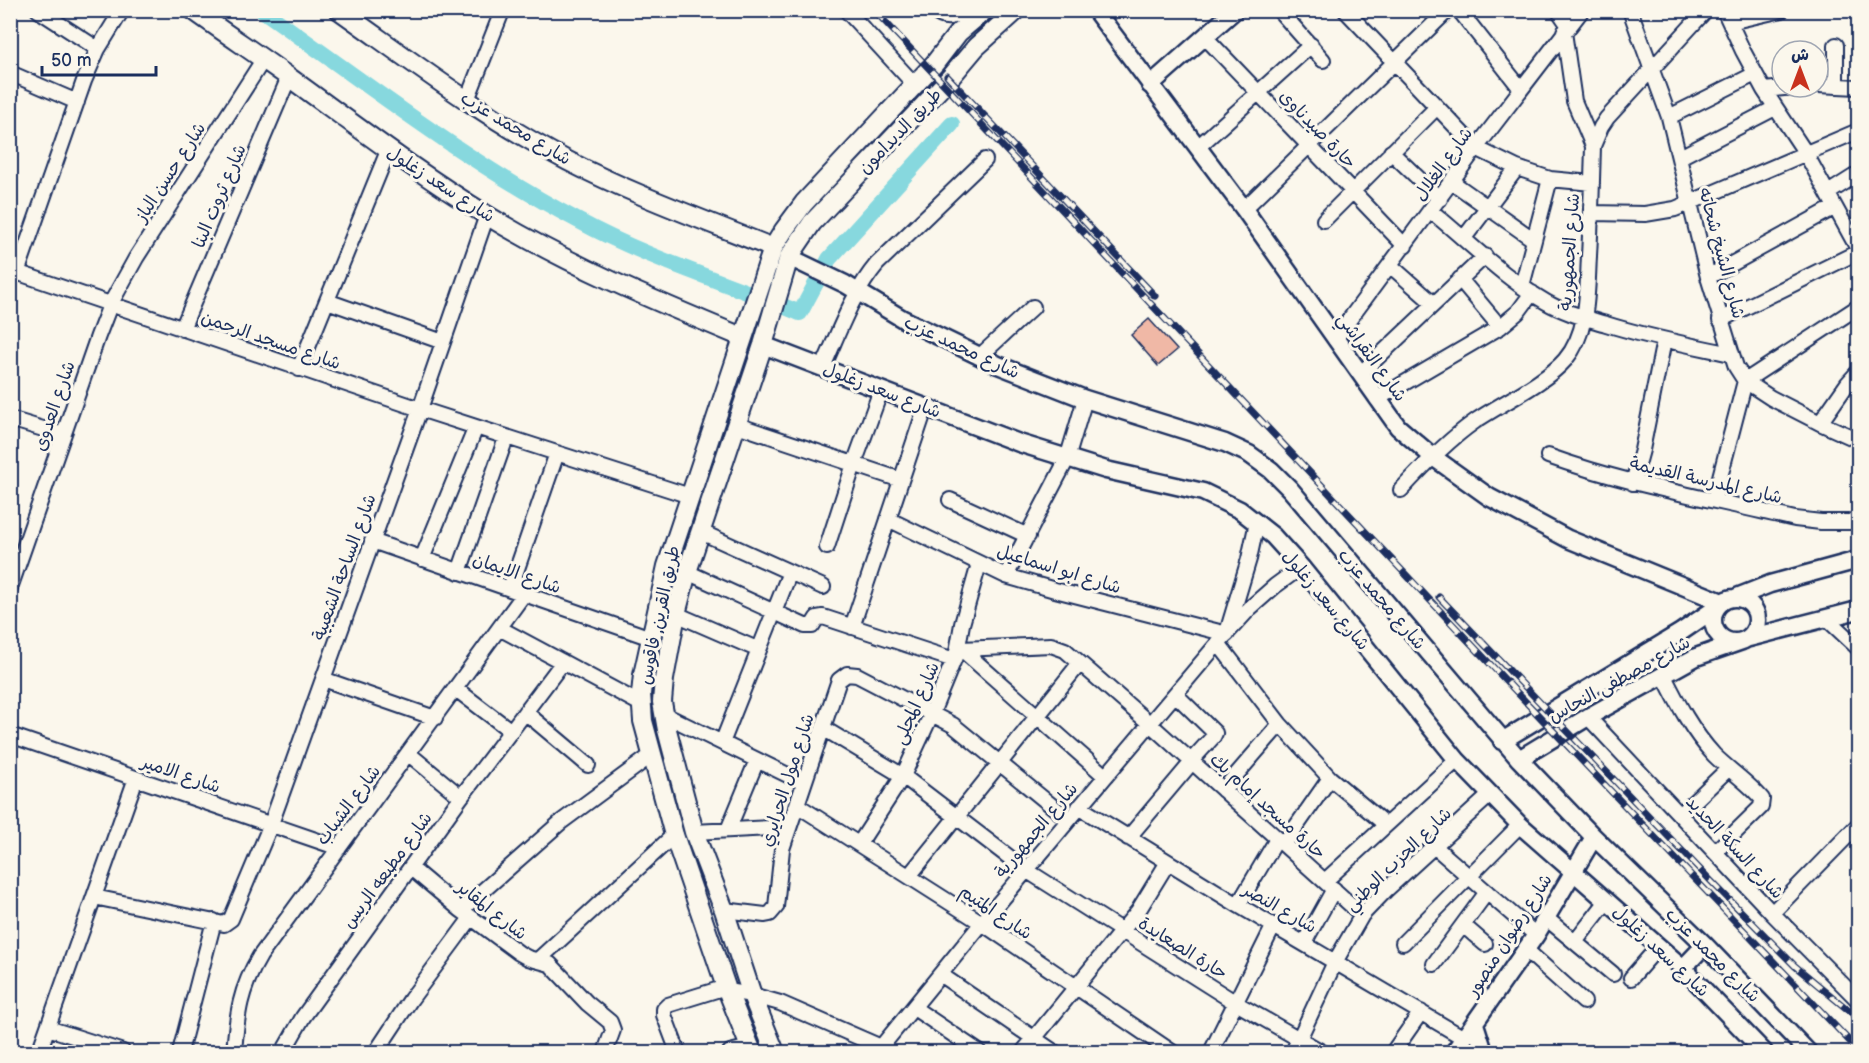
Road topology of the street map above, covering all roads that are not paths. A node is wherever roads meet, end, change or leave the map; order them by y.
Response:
1 (38, 10) edge
2 (122, 10) edge
3 (193, 10) edge
4 (339, 10) edge
5 (846, 10) edge
6 (936, 10) edge
7 (960, 10) edge
8 (985, 10) edge
9 (1017, 10) edge
10 (1095, 10) edge
11 (1235, 10) edge
12 (1279, 10) edge
13 (1346, 10) edge
14 (1459, 10) edge
15 (1558, 10) edge
16 (1581, 10) edge
17 (1630, 10) edge
18 (1706, 10) edge
19 (1782, 10) edge
20 (1442, 12) edge
21 (501, 14) dead end
22 (1727, 16) edge
23 (1567, 29) junction
24 (1205, 37) junction
25 (1311, 45) junction
26 (1836, 45) dead end
27 (98, 49) junction
28 (263, 60) junction
29 (1323, 60) dead end
30 (1395, 63) junction
31 (1652, 69) junction
32 (10, 73) edge
33 (1755, 74) junction
34 (289, 77) junction
35 (915, 85) junction
36 (1150, 86) junction
37 (1830, 86) edge
38 (1836, 86) junction
39 (1858, 87) edge
40 (1521, 89) junction
41 (1770, 89) edge
42 (1764, 90) junction
43 (1258, 92) junction
44 (467, 100) junction
45 (77, 102) junction
46 (1437, 107) junction
47 (1775, 108) junction
48 (1669, 117) junction
49 (1858, 131) edge
50 (1309, 145) junction
51 (1593, 146) junction
52 (1198, 147) junction
53 (1476, 148) junction
54 (388, 151) junction
55 (1391, 152) junction
56 (1805, 152) junction
57 (851, 153) junction
58 (1680, 157) junction
59 (985, 159) dead end
60 (865, 167) junction
61 (1517, 168) junction
62 (1858, 174) edge
63 (1550, 179) junction
64 (1452, 182) junction
65 (1592, 183) junction
66 (1353, 191) junction
67 (1828, 193) junction
68 (1440, 199) junction
69 (1689, 204) junction
70 (1487, 207) junction
71 (1835, 207) junction
72 (1244, 209) junction
73 (1431, 211) junction
74 (1592, 213) junction
75 (487, 215) junction
76 (1324, 220) dead end
77 (1464, 238) junction
78 (1534, 240) junction
79 (1405, 246) junction
80 (773, 248) junction
81 (1858, 251) edge
82 (1485, 256) junction
83 (793, 264) junction
84 (1391, 266) junction
85 (14, 271) edge
86 (1708, 277) junction
87 (1460, 279) junction
88 (851, 288) junction
89 (1527, 290) junction
90 (327, 301) junction
91 (1434, 304) junction
92 (110, 305) junction
93 (1033, 307) dead end
94 (1858, 307) edge
95 (1584, 318) junction
96 (1720, 320) junction
97 (1500, 327) junction
98 (182, 329) junction
99 (742, 337) junction
100 (1335, 339) junction
101 (1664, 340) junction
102 (443, 342) junction
103 (764, 345) junction
104 (1731, 354) junction
105 (979, 357) junction
106 (823, 367) junction
107 (299, 369) junction
108 (1858, 372) edge
109 (1360, 374) junction
110 (1745, 381) junction
111 (881, 390) junction
112 (1085, 399) junction
113 (1377, 399) junction
114 (926, 406) junction
115 (420, 409) junction
116 (10, 419) edge
117 (1820, 423) junction
118 (737, 425) junction
119 (476, 427) junction
120 (63, 435) junction
121 (506, 438) junction
122 (1858, 440) edge
123 (557, 453) junction
124 (1548, 456) dead end
125 (1433, 457) junction
126 (1067, 459) junction
127 (854, 464) junction
128 (901, 480) junction
129 (1633, 483) junction
130 (1401, 490) dead end
131 (690, 496) junction
132 (950, 500) dead end
133 (1714, 500) junction
134 (888, 519) junction
135 (1257, 522) junction
136 (1858, 522) edge
137 (701, 532) junction
138 (1028, 536) junction
139 (372, 541) junction
140 (827, 547) dead end
141 (422, 559) junction
142 (1858, 560) edge
143 (979, 564) junction
144 (1300, 567) junction
145 (459, 572) junction
146 (687, 572) junction
147 (790, 572) junction
148 (1006, 576) junction
149 (11, 583) edge
150 (823, 587) dead end
151 (510, 589) junction
152 (524, 594) junction
153 (1725, 602) junction
154 (1858, 610) edge
155 (774, 611) junction
156 (676, 614) junction
157 (1826, 618) junction
158 (852, 627) junction
159 (501, 628) junction
160 (651, 638) junction
161 (1223, 638) junction
162 (1746, 640) junction
163 (1858, 648) edge
164 (759, 650) junction
165 (958, 652) junction
166 (563, 662) junction
167 (1080, 663) junction
168 (1664, 676) junction
169 (323, 679) junction
170 (456, 690) junction
171 (1175, 694) junction
172 (641, 704) junction
173 (525, 712) junction
174 (932, 713) junction
175 (663, 714) junction
176 (1037, 716) junction
177 (1588, 717) junction
178 (435, 718) junction
179 (1149, 723) junction
180 (1280, 724) junction
181 (823, 728) junction
182 (511, 731) junction
183 (10, 735) edge
184 (1502, 741) junction
185 (722, 743) junction
186 (409, 754) junction
187 (653, 754) junction
188 (1519, 759) junction
189 (757, 760) junction
190 (1457, 760) junction
191 (1192, 762) junction
192 (999, 764) junction
193 (588, 765) dead end
194 (1728, 769) junction
195 (903, 776) junction
196 (1105, 776) junction
197 (136, 778) junction
198 (1330, 778) junction
199 (804, 783) junction
200 (1223, 790) junction
201 (1491, 795) junction
202 (461, 797) junction
203 (797, 805) junction
204 (1078, 807) junction
205 (1680, 815) junction
206 (956, 818) junction
207 (1068, 819) junction
208 (271, 824) junction
209 (1386, 825) junction
210 (1520, 825) junction
211 (1858, 825) edge
212 (789, 827) junction
213 (728, 830) junction
214 (694, 832) junction
215 (674, 835) junction
216 (1594, 837) junction
217 (1128, 838) junction
218 (1280, 842) junction
219 (859, 844) junction
220 (1434, 846) junction
221 (339, 848) junction
222 (1715, 852) junction
223 (1168, 862) junction
224 (411, 868) junction
225 (1026, 870) junction
226 (1573, 871) junction
227 (909, 876) junction
228 (1469, 877) junction
229 (1329, 885) junction
230 (1487, 892) junction
231 (94, 897) junction
232 (1607, 901) junction
233 (1238, 905) junction
234 (724, 910) junction
235 (1772, 913) junction
236 (466, 914) junction
237 (1362, 915) junction
238 (1546, 918) junction
239 (219, 923) junction
240 (982, 923) junction
241 (1274, 925) junction
242 (1463, 925) junction
243 (1122, 931) junction
244 (1536, 935) junction
245 (1575, 942) junction
246 (1304, 943) junction
247 (1403, 943) dead end
248 (1485, 944) dead end
249 (1705, 945) junction
250 (1659, 947) junction
251 (1526, 950) junction
252 (538, 960) junction
253 (1335, 962) junction
254 (1434, 964) dead end
255 (1683, 968) junction
256 (1613, 974) dead end
257 (941, 975) junction
258 (1631, 978) dead end
259 (1076, 987) junction
260 (727, 989) junction
261 (752, 994) junction
262 (1858, 1000) edge
263 (1584, 1002) dead end
264 (1236, 1003) junction
265 (914, 1008) junction
266 (1421, 1012) junction
267 (1475, 1024) junction
268 (48, 1028) junction
269 (1464, 1038) junction
270 (1034, 1039) junction
271 (1296, 1046) edge
272 (1482, 1048) edge
273 (751, 1050) edge
274 (882, 1051) edge
275 (39, 1053) edge
276 (123, 1053) edge
277 (180, 1053) edge
278 (234, 1053) edge
279 (283, 1053) edge
280 (376, 1053) edge
281 (605, 1053) edge
282 (678, 1053) edge
283 (730, 1053) edge
284 (775, 1053) edge
285 (979, 1053) edge
286 (1023, 1053) edge
287 (1053, 1053) edge
288 (1172, 1053) edge
289 (1211, 1053) edge
290 (1322, 1053) edge
291 (1393, 1053) edge
292 (1454, 1053) edge
293 (1496, 1053) edge
294 (1764, 1053) edge
295 (1808, 1053) edge

1 - 27 street
2 - 27 street
3 - 28 main road, شارع سعد زغلول
4 - 44 main road, شارع محمد عزب
5 - 35 street
6 - 7 main road
8 - 35 main road, طريق الديدامون
9 - 60 main road, طريق الديدامون
10 - 36 street, شارع النقراشي
11 - 24 street
12 - 25 street
13 - 30 street
14 - 40 street
15 - 23 street
16 - 23 street, شارع الغلال
17 - 31 street, شارع الشيخ شحاته
18 - 31 street, شارع الجمهورية
19 - 22 street
20 - 30 street
21 - 44 street
22 - 33 street
23 - 40 street, شارع الغلال
23 - 51 street
24 - 36 street
24 - 43 street, حارة صيدناوى
25 - 29 street
25 - 43 street
26 - 38 street
27 - 45 street
28 - 34 main road, شارع سعد زغلول
28 - 92 street, شارع حسن الباز
30 - 46 street
30 - 50 street
31 - 48 street, شارع الشيخ شحاته
31 - 51 street, شارع الجمهورية
32 - 45 street
33 - 42 street
33 - 48 street
34 - 54 main road, شارع سعد زغلول
34 - 98 street, شارع ثروت البنا
35 - 57 main road, طريق الديدامون
36 - 52 street, شارع النقراشي
37 - 38 street
38 - 39 street
40 - 53 street, شارع الغلال
41 - 42 street
42 - 47 street
43 - 50 street, حارة صيدناوى
43 - 52 street
44 - 80 main road, شارع محمد عزب
45 - 85 street
46 - 53 street
46 - 55 street
47 - 56 street
47 - 58 street
48 - 58 street, شارع الشيخ شحاته
49 - 56 street
50 - 66 street, حارة صيدناوى
50 - 72 street
51 - 65 street, شارع الجمهورية
52 - 72 street, شارع النقراشي
53 - 61 street
53 - 64 street, شارع الغلال
54 - 75 main road, شارع سعد زغلول
54 - 90 street
55 - 66 street
55 - 68 street
56 - 67 street
56 - 69 street
57 - 60 main road
57 - 80 main road, طريق الديدامون
58 - 69 street, شارع الشيخ شحاته
59 - 88 street
60 - 83 main road, طريق الديدامون
61 - 63 street
61 - 70 street
62 - 67 street
63 - 65 street
63 - 78 street
64 - 68 street, شارع الغلال
64 - 70 street
65 - 74 street, شارع الجمهورية
66 - 76 street
66 - 79 street, حارة صيدناوى
67 - 71 street
68 - 73 street, شارع الغلال
69 - 74 street
69 - 86 street, شارع الشيخ شحاته
70 - 77 street
70 - 78 street
71 - 81 street
71 - 86 street
72 - 100 street, شارع النقراشي
73 - 77 street
73 - 79 street, شارع الغلال
74 - 95 street, شارع الجمهورية
75 - 99 main road, شارع سعد زغلول
75 - 102 street, شارع الساحة الشعبية
77 - 82 street
78 - 89 street
79 - 84 street, شارع الغلال
80 - 99 main road, طريق القرين, فاقوس
81 - 96 street
82 - 87 street
82 - 89 street
83 - 88 street, شارع محمد عزب
83 - 103 main road, طريق القرين, فاقوس
84 - 91 street
84 - 100 street, شارع الغلال
85 - 92 street, شارع مسجد الرحمن
86 - 96 street, شارع الشيخ شحاته
87 - 91 street
87 - 97 street
88 - 105 street, شارع محمد عزب
88 - 106 street
89 - 95 street
89 - 97 street
90 - 102 street
90 - 107 street
91 - 109 street
92 - 98 street, شارع مسجد الرحمن
92 - 120 street, شارع العدوى
93 - 105 street
94 - 110 street
95 - 101 street
95 - 125 street, شارع الجمهورية
96 - 104 street, شارع الشيخ شحاته
97 - 113 street
98 - 107 street, شارع مسجد الرحمن
99 - 131 main road, طريق القرين, فاقوس
100 - 109 street, شارع النقراشي
101 - 104 street
101 - 129 street
102 - 115 street, شارع الساحة الشعبية
103 - 106 street, شارع سعد زغلول
103 - 118 main road, طريق القرين, فاقوس
104 - 110 street, شارع الشيخ شحاته
105 - 112 street, شارع محمد عزب
106 - 111 street, شارع سعد زغلول
107 - 115 street, شارع مسجد الرحمن
108 - 117 street
109 - 113 street, شارع النقراشي
110 - 117 street, شارع الشيخ شحاته
110 - 133 street
111 - 114 street, شارع سعد زغلول
111 - 127 street
112 - 126 street
112 - 184 street, شارع محمد عزب
113 - 125 street, شارع النقراشي
114 - 126 street, شارع سعد زغلول
114 - 128 street
115 - 119 street, شارع مسجد الرحمن
115 - 139 street, شارع الساحة الشعبية
116 - 120 street
117 - 122 street, شارع الشيخ شحاته
118 - 127 street
118 - 137 main road, طريق القرين, فاقوس
119 - 121 street, شارع مسجد الرحمن
119 - 141 street
120 - 149 street, شارع العدوى
121 - 123 street, شارع مسجد الرحمن
121 - 145 street
123 - 131 street, شارع مسجد الرحمن
123 - 151 street
124 - 129 street, شارع المدرسة القديمة
125 - 130 street, شارع الجمهورية
125 - 153 street, شارع النقراشي
126 - 135 street, شارع سعد زغلول
126 - 138 street
127 - 128 street
127 - 140 street
128 - 134 street
129 - 133 street, شارع المدرسة القديمة
131 - 160 main road, طريق القرين, فاقوس
132 - 138 street
133 - 136 street, شارع المدرسة القديمة
134 - 143 street, شارع ابو اسماعيل
134 - 158 street
135 - 144 street, شارع سعد زغلول
135 - 161 street, شارع الجمهورية
137 - 146 main road, طريق القرين, فاقوس
137 - 147 street
138 - 148 street
139 - 141 street, شارع الايمان
139 - 169 street, شارع الساحة الشعبية
141 - 145 street, شارع الايمان
142 - 153 street, شارع مصطفى النحاس
143 - 148 street, شارع ابو اسماعيل
143 - 165 street, شارع المجلى
144 - 161 street, شارع الجمهورية
144 - 190 street, شارع سعد زغلول
145 - 151 street, شارع الايمان
146 - 155 street
146 - 156 main road, طريق القرين, فاقوس
147 - 150 street
147 - 155 street
148 - 161 street, شارع ابو اسماعيل
151 - 152 street, شارع الايمان
152 - 159 street, شارع الشباب
152 - 160 street, شارع الايمان
153 - 162 street
153 - 162 street
153 - 184 street, شارع مصطفى النحاس
154 - 157 street, شارع مصطفى النحاس
155 - 158 street
155 - 164 street
156 - 164 street
156 - 175 main road, طريق القرين, فاقوس
157 - 162 street, شارع مصطفى النحاس
157 - 163 street
158 - 165 street
159 - 166 street
159 - 170 street, شارع الشباب
160 - 172 main road, طريق القرين, فاقوس
161 - 171 street, شارع الجمهورية
161 - 180 street
162 - 168 street, شارع مصطفى النحاس
164 - 185 street
165 - 167 street, حارة مسجد إمام بك
165 - 174 street, شارع المجلى
165 - 176 street
166 - 172 street
166 - 173 street, شارع مطبعه الريس
167 - 176 street
167 - 179 street, حارة مسجد إمام بك
168 - 177 street, شارع مصطفى النحاس
168 - 194 street
169 - 178 street
169 - 208 street, شارع الساحة الشعبية
170 - 178 street, شارع الشباب
170 - 182 street
171 - 179 street, شارع الجمهورية
171 - 191 street
172 - 187 main road, طريق القرين, فاقوس
173 - 182 street, شارع مطبعه الريس
173 - 193 street
174 - 181 street, شارع مول الحرايري
174 - 192 street
174 - 195 street, شارع المجلى
175 - 185 street
175 - 214 main road, طريق القرين, فاقوس
176 - 192 street
176 - 196 street
177 - 188 street, شارع مصطفى النحاس
177 - 205 street, شارع السكة الحديد
178 - 186 street, شارع الشباب
179 - 191 street, حارة مسجد إمام بك
179 - 196 street, شارع الجمهورية
180 - 198 street
180 - 200 street
181 - 195 street, حارة الصعايدة
181 - 199 street, شارع مول الحرايري
182 - 202 street, شارع مطبعه الريس
183 - 197 street, شارع الامير
184 - 188 street, شارع محمد عزب
185 - 189 street
186 - 202 street
186 - 221 street, شارع الشباب
187 - 215 main road, طريق القرين, فاقوس
187 - 236 street
188 - 216 street, شارع محمد عزب
189 - 199 street
189 - 213 street
190 - 201 street, شارع سعد زغلول
190 - 209 street
191 - 200 street, حارة مسجد إمام بك
191 - 217 street
192 - 206 street
192 - 207 street
194 - 205 street
194 - 222 street
195 - 206 street, حارة الصعايدة
195 - 219 street, شارع المجلى
196 - 204 street, شارع الجمهورية
197 - 208 street, شارع الامير
197 - 231 street
198 - 209 street
198 - 218 street
199 - 203 street, شارع مول الحرايري
200 - 218 street, حارة مسجد إمام بك
201 - 210 street, شارع سعد زغلول
201 - 220 street, شارع الحزب الوطني
202 - 224 street, شارع مطبعه الريس
203 - 212 street, شارع مول الحرايري
203 - 219 street, شارع المتيم
204 - 207 street, شارع الجمهورية
204 - 217 street, شارع النصر
205 - 222 street, شارع السكة الحديد
206 - 225 street, حارة الصعايدة
206 - 227 street
207 - 225 street, شارع الجمهورية
208 - 221 street, شارع الامير
208 - 239 street, شارع الساحة الشعبية
209 - 229 street
210 - 226 street, شارع سعد زغلول
210 - 228 street
211 - 235 street
212 - 213 street
212 - 234 street, شارع مول الحرايري
213 - 214 street
214 - 234 main road, طريق القرين, فاقوس
215 - 252 street
215 - 260 main road, طريق القرين, فاقوس
216 - 226 street, شارع رضوان منصور
216 - 249 street, شارع محمد عزب
217 - 223 street, شارع النصر
218 - 229 street, حارة مسجد إمام بك
218 - 233 street
219 - 227 street, شارع المتيم
220 - 228 street
220 - 237 street, شارع الحزب الوطني
221 - 278 street, شارع الشباب
222 - 235 street, شارع السكة الحديد
223 - 233 street, شارع النصر
223 - 243 street
224 - 236 street, شارع المقابر
224 - 279 street, شارع مطبعه الريس
225 - 240 street, شارع الجمهورية
225 - 243 street, حارة الصعايدة
226 - 232 street, شارع سعد زغلول
226 - 238 street, شارع رضوان منصور
227 - 240 street, شارع المتيم
228 - 230 street
228 - 247 street
229 - 237 street, حارة مسجد إمام بك
229 - 246 street
230 - 242 street
230 - 244 street
231 - 239 street
231 - 268 street
232 - 245 street
232 - 250 street, شارع سعد زغلول
233 - 241 street, شارع النصر
234 - 261 main road, طريق القرين, فاقوس
235 - 262 street, شارع السكة الحديد
236 - 252 street, شارع المقابر
236 - 280 street
237 - 253 street, شارع الحزب الوطني
238 - 244 street, شارع رضوان منصور
238 - 245 street
239 - 277 street, شارع الساحة الشعبية
240 - 257 street, شارع الجمهورية
240 - 259 street, شارع المتيم
241 - 246 street, شارع النصر
241 - 264 street
242 - 248 street
242 - 254 street
243 - 259 street
243 - 264 street, حارة الصعايدة
244 - 251 street, شارع رضوان منصور
245 - 256 street
246 - 253 street, شارع النصر
249 - 255 street
249 - 295 street, شارع محمد عزب
250 - 255 street, شارع سعد زغلول
250 - 258 street
251 - 263 street
251 - 267 street, شارع رضوان منصور
252 - 281 street, شارع المقابر
253 - 266 street, شارع النصر
253 - 271 street, شارع الحزب الوطني
255 - 294 street, شارع سعد زغلول
257 - 265 street, شارع الجمهورية
257 - 270 street
259 - 270 street
259 - 288 street, شارع المتيم
260 - 261 street
260 - 273 main road, طريق القرين, فاقوس
260 - 282 street
261 - 274 street
261 - 284 main road, طريق القرين, فاقوس
264 - 271 street, حارة الصعايدة
264 - 289 street
265 - 274 street, شارع الجمهورية
265 - 285 street
266 - 269 street, شارع النصر
266 - 291 street
267 - 269 street, شارع رضوان منصور
267 - 272 street
268 - 275 street
268 - 276 street
269 - 292 street, شارع رضوان منصور
270 - 286 street
270 - 287 street
271 - 290 street, حارة الصعايدة
272 - 293 street
273 - 283 street

